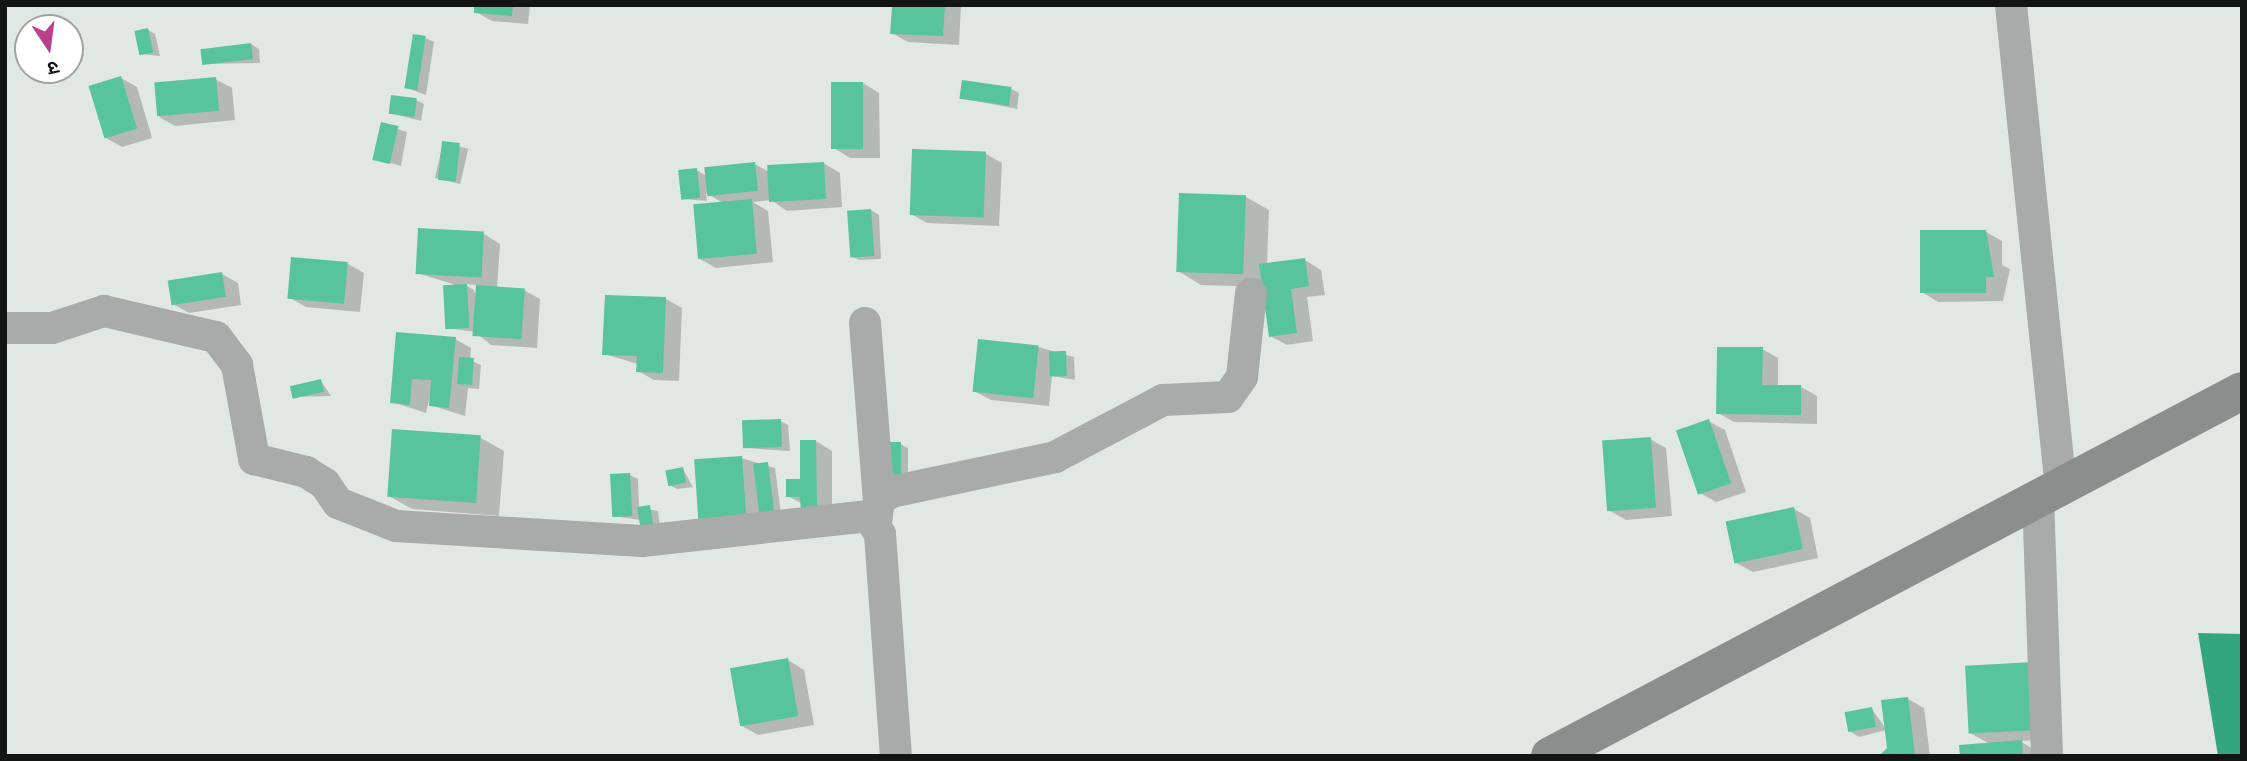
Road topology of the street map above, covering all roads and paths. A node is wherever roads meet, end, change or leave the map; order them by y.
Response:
1 (2011, 5) edge
2 (1251, 293) dead end
3 (865, 323) dead end
4 (5, 328) edge
5 (2242, 391) edge
6 (2049, 491) junction
7 (878, 511) junction
8 (896, 756) edge
9 (1550, 756) edge
10 (2047, 756) edge

1 - 6 street
2 - 7 street
3 - 7 street
4 - 7 street
5 - 6 street
6 - 9 street
6 - 10 street
7 - 8 street

